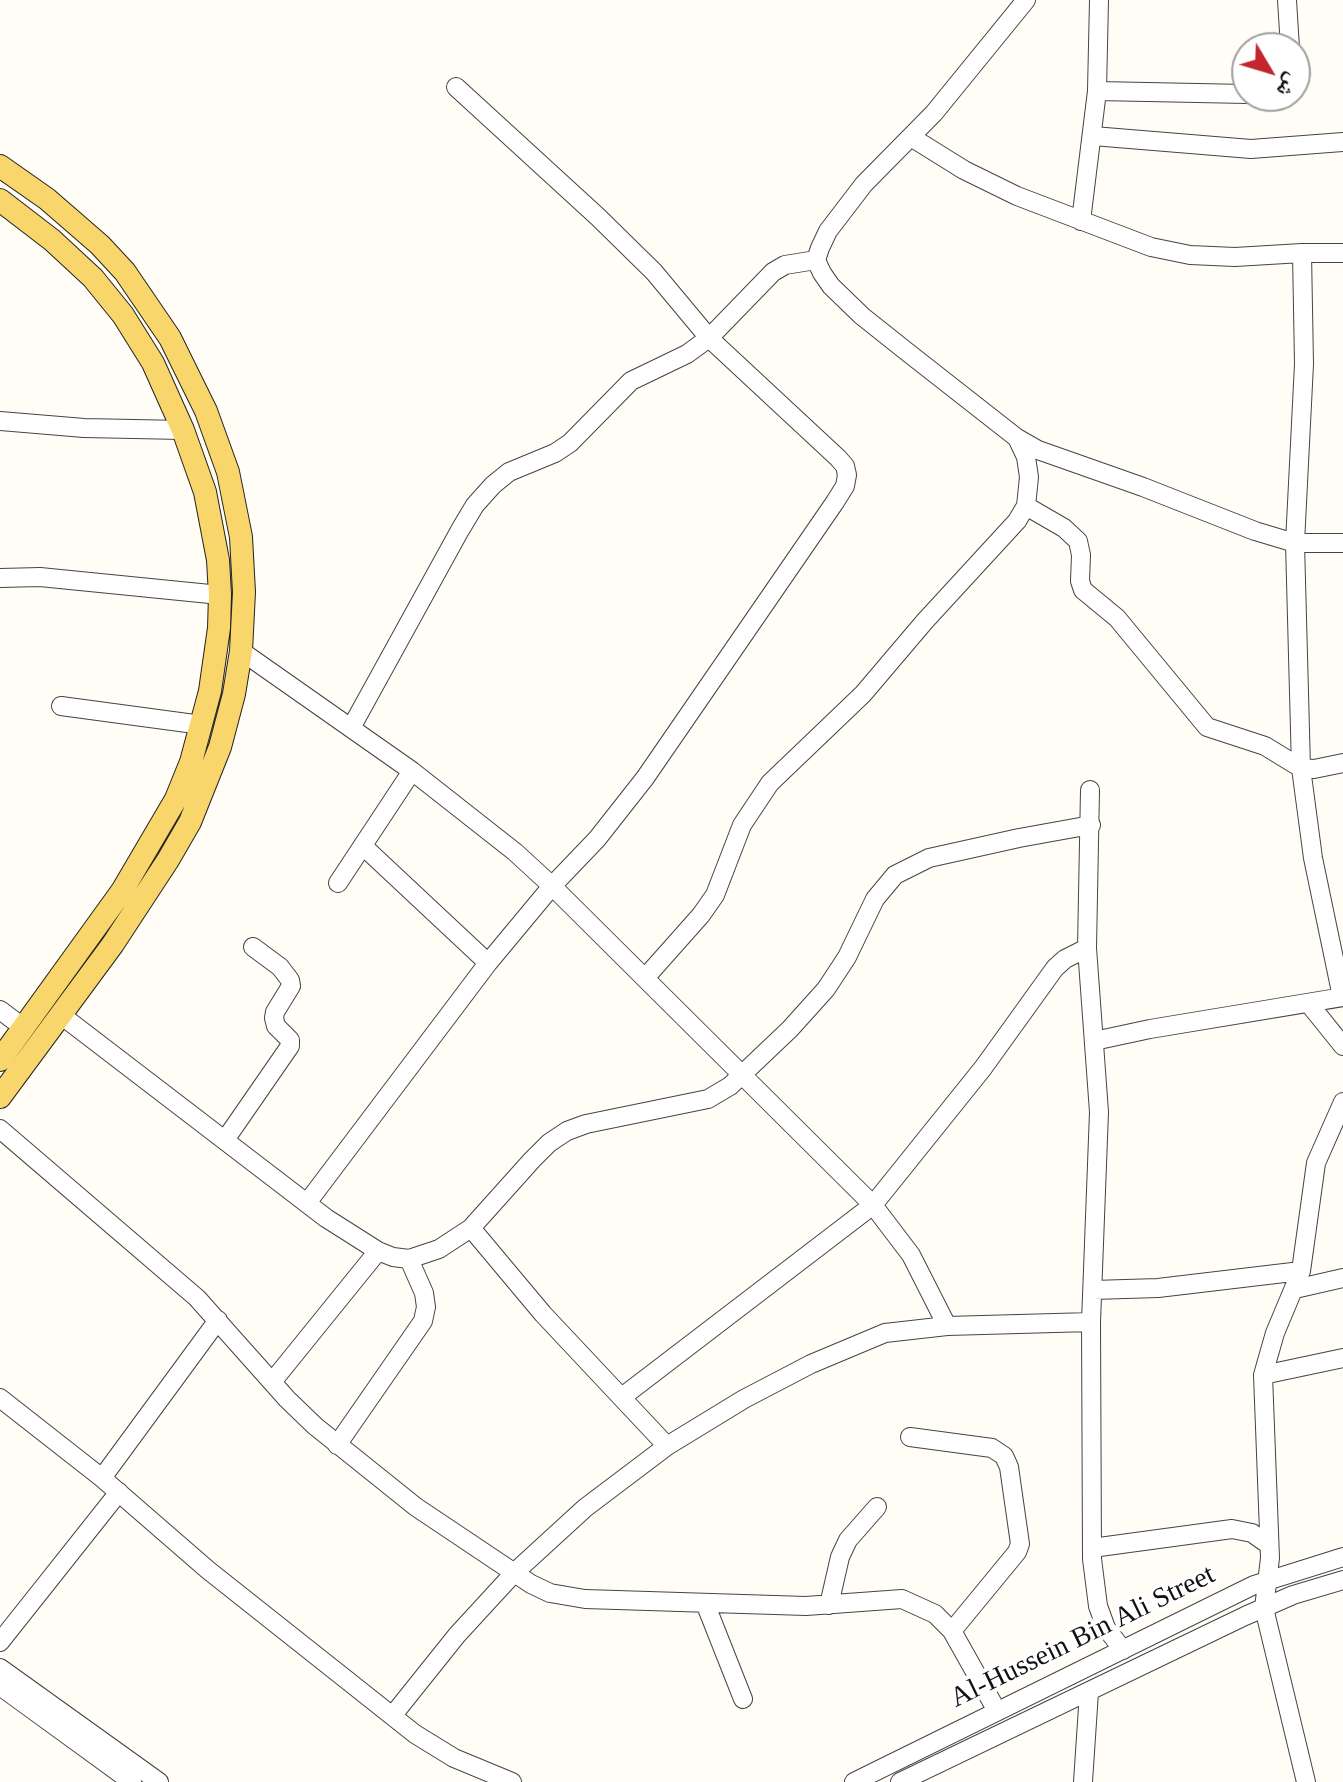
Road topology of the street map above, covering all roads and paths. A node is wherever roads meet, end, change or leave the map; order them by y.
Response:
1 (1026, 0) edge
2 (1099, 0) edge
3 (1287, 0) edge
4 (1289, 32) edge
5 (456, 87) dead end
6 (1097, 91) junction
7 (1231, 94) edge
8 (1093, 136) junction
9 (911, 137) junction
10 (1343, 142) edge
11 (0, 166) edge
12 (0, 200) edge
13 (1081, 221) junction
14 (1302, 253) junction
15 (1343, 253) edge
16 (816, 260) junction
17 (709, 338) junction
18 (0, 421) edge
19 (183, 430) junction
20 (1017, 438) junction
21 (1026, 506) junction
22 (1295, 543) junction
23 (1343, 543) edge
24 (0, 578) edge
25 (220, 595) junction
26 (241, 651) junction
27 (61, 706) dead end
28 (202, 725) junction
29 (351, 728) junction
30 (1343, 763) edge
31 (1301, 768) junction
32 (412, 771) junction
33 (1090, 790) dead end
34 (1091, 825) junction
35 (363, 846) junction
36 (338, 883) dead end
37 (552, 886) junction
38 (253, 947) dead end
39 (1087, 948) junction
40 (92, 953) junction
41 (488, 963) junction
42 (645, 978) junction
43 (1343, 997) edge
44 (1310, 1005) junction
45 (0, 1010) edge
46 (61, 1015) junction
47 (24, 1028) junction
48 (1094, 1041) junction
49 (1343, 1046) edge
50 (0, 1060) edge
51 (742, 1075) junction
52 (0, 1097) edge
53 (1343, 1102) edge
54 (0, 1129) edge
55 (225, 1140) junction
56 (307, 1203) junction
57 (873, 1205) junction
58 (471, 1228) junction
59 (378, 1251) junction
60 (409, 1259) junction
61 (1301, 1271) junction
62 (1343, 1278) edge
63 (1295, 1289) junction
64 (1093, 1290) junction
65 (218, 1320) junction
66 (1091, 1322) junction
67 (947, 1326) junction
68 (1343, 1358) edge
69 (1263, 1375) junction
70 (272, 1382) junction
71 (622, 1397) junction
72 (0, 1398) edge
73 (910, 1437) dead end
74 (337, 1445) junction
75 (667, 1446) junction
76 (102, 1478) junction
77 (119, 1492) junction
78 (877, 1507) dead end
79 (1269, 1545) junction
80 (1092, 1548) junction
81 (1343, 1557) edge
82 (514, 1573) junction
83 (1266, 1580) junction
84 (1343, 1580) edge
85 (705, 1603) junction
86 (829, 1605) junction
87 (1264, 1608) junction
88 (952, 1631) junction
89 (0, 1642) edge
90 (1123, 1650) junction
91 (0, 1668) edge
92 (0, 1686) edge
93 (1089, 1692) junction
94 (743, 1699) dead end
95 (997, 1711) junction
96 (393, 1715) junction
97 (132, 1782) edge
98 (159, 1782) edge
99 (512, 1782) edge
100 (854, 1782) edge
101 (900, 1782) edge
102 (1083, 1782) edge
103 (1306, 1782) edge

1 - 9 street
2 - 6 street
3 - 4 street
5 - 17 street
6 - 7 street
6 - 8 street
8 - 10 street
8 - 13 street
9 - 13 street
9 - 16 street
11 - 26 main road
12 - 19 main road
13 - 14 street
14 - 15 street
14 - 22 street
16 - 17 street
16 - 20 street
17 - 29 street
17 - 37 street
18 - 19 street
19 - 25 main road
20 - 21 street
20 - 22 street
21 - 31 street
21 - 42 street
22 - 23 street
22 - 31 street
24 - 25 street
25 - 28 main road
26 - 29 street
26 - 40 main road
27 - 28 street
28 - 40 main road
29 - 32 street
30 - 31 street
31 - 43 street
32 - 35 street
32 - 37 street
33 - 34 street
34 - 39 street
34 - 51 street
35 - 36 street
35 - 41 street
37 - 41 street
37 - 42 street
38 - 55 street
39 - 48 street
39 - 57 street
40 - 46 main road
40 - 47 main road
41 - 56 street
42 - 51 street
43 - 44 street
44 - 48 street
44 - 49 street
45 - 47 street
46 - 52 main road
46 - 55 street
47 - 50 main road
48 - 64 street
51 - 57 street
51 - 58 street
53 - 61 street
54 - 65 street
55 - 56 street
56 - 59 street
57 - 67 street
57 - 71 street
58 - 60 street
58 - 71 street
59 - 60 street
59 - 70 street
60 - 74 street
61 - 63 street
61 - 64 street
62 - 63 street
63 - 69 street
64 - 66 street
65 - 70 street
65 - 76 street
66 - 67 street
66 - 80 street
67 - 75 street
68 - 69 street
69 - 79 street
70 - 74 street
71 - 75 street
72 - 76 street
73 - 88 street
74 - 82 street
75 - 82 street
76 - 77 street
77 - 89 street
77 - 96 street
78 - 86 street
79 - 80 street
79 - 83 street
80 - 90 street
81 - 83 street, Al-Hussein Bin Ali Street
82 - 85 street
82 - 96 street
83 - 87 street
83 - 90 street, Al-Hussein Bin Ali Street
84 - 87 street, Al-Hussein Bin Ali Street
85 - 86 street
85 - 94 street
86 - 88 street
87 - 93 street, Al-Hussein Bin Ali Street
87 - 103 street
88 - 95 street
90 - 95 street, Al-Hussein Bin Ali Street
91 - 98 street
92 - 97 street
93 - 101 street, Al-Hussein Bin Ali Street
93 - 102 street
95 - 100 street, Al-Hussein Bin Ali Street
96 - 99 street

